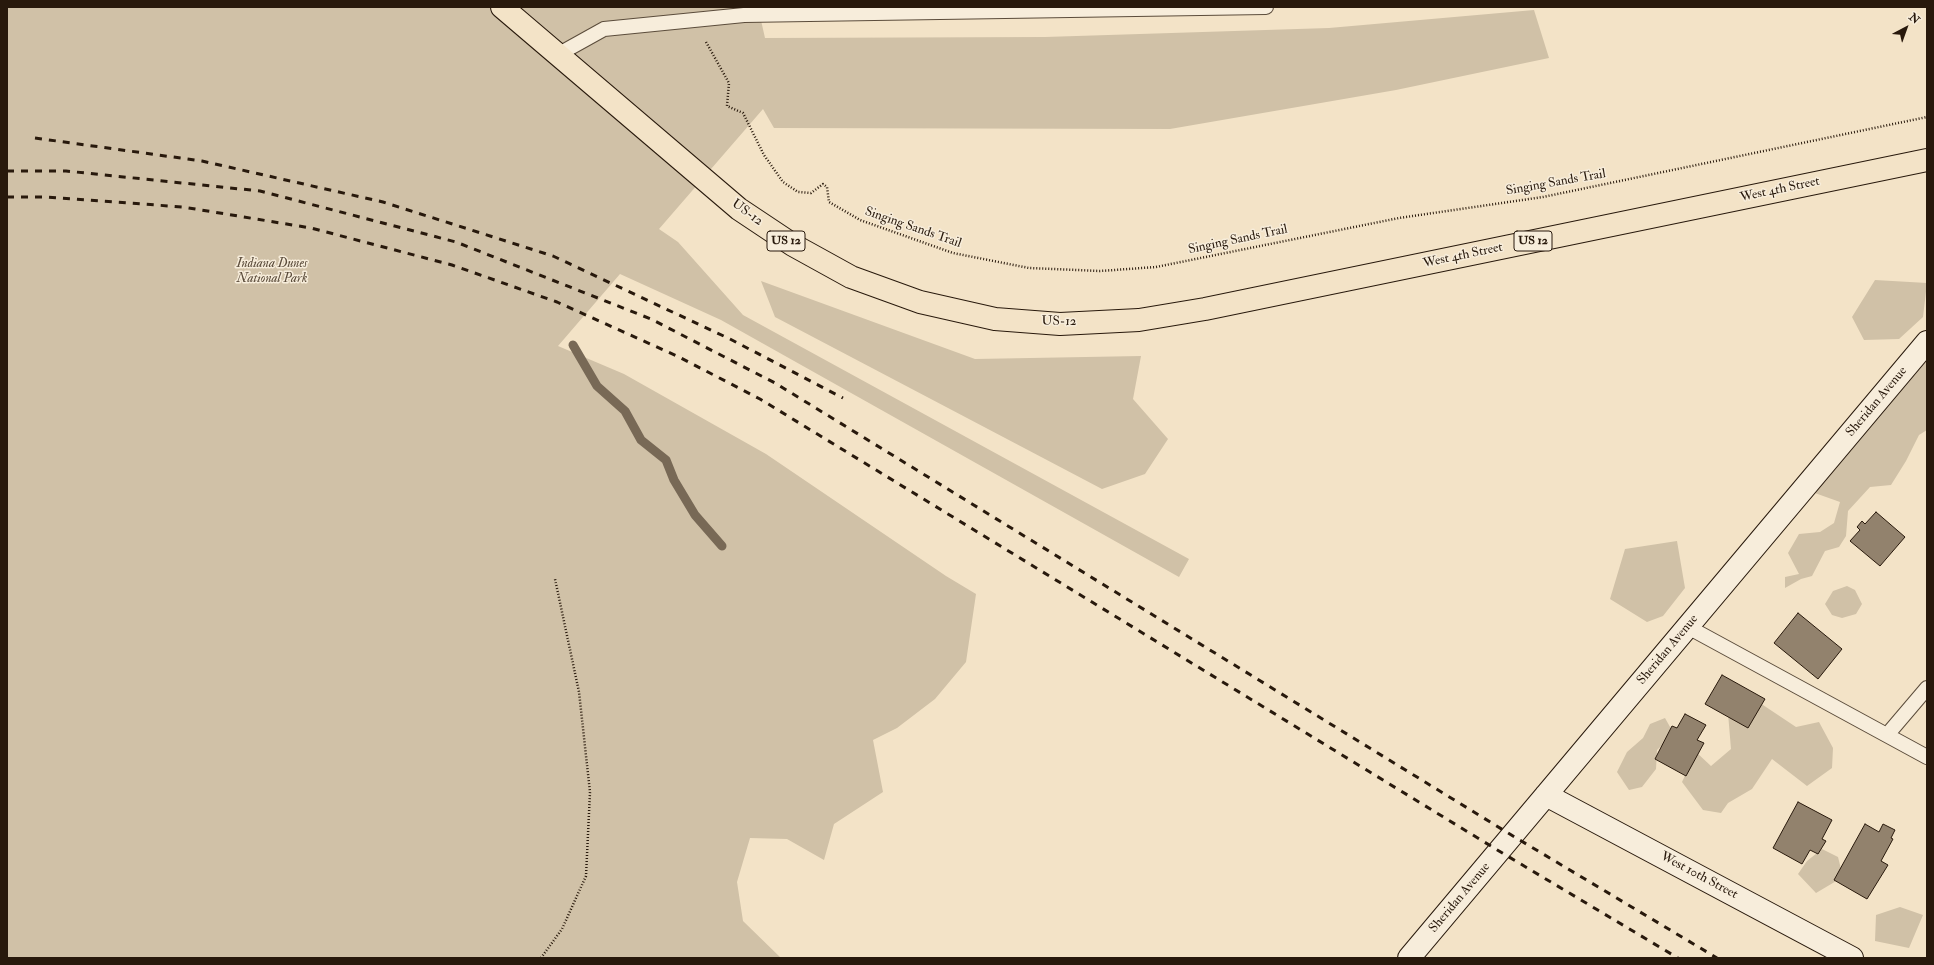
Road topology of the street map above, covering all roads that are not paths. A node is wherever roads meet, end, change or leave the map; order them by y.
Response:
1 (502, 7) edge
2 (1266, 7) edge
3 (559, 54) junction
4 (1927, 160) edge
5 (1139, 320) joint
6 (1927, 342) edge
7 (1688, 627) junction
8 (1927, 688) edge
9 (1887, 735) junction
10 (1927, 757) edge
11 (1546, 795) junction
12 (1409, 958) edge
13 (1852, 958) edge

1 - 3 main road, US-12 / US 12
2 - 3 lane
3 - 5 main road, US-12 / US 12
4 - 5 main road, West 4th Street / US 12
6 - 7 street, Sheridan Avenue
7 - 9 lane
7 - 11 street, Sheridan Avenue
8 - 9 lane
9 - 10 lane
11 - 12 street, Sheridan Avenue
11 - 13 street, West 10th Street

